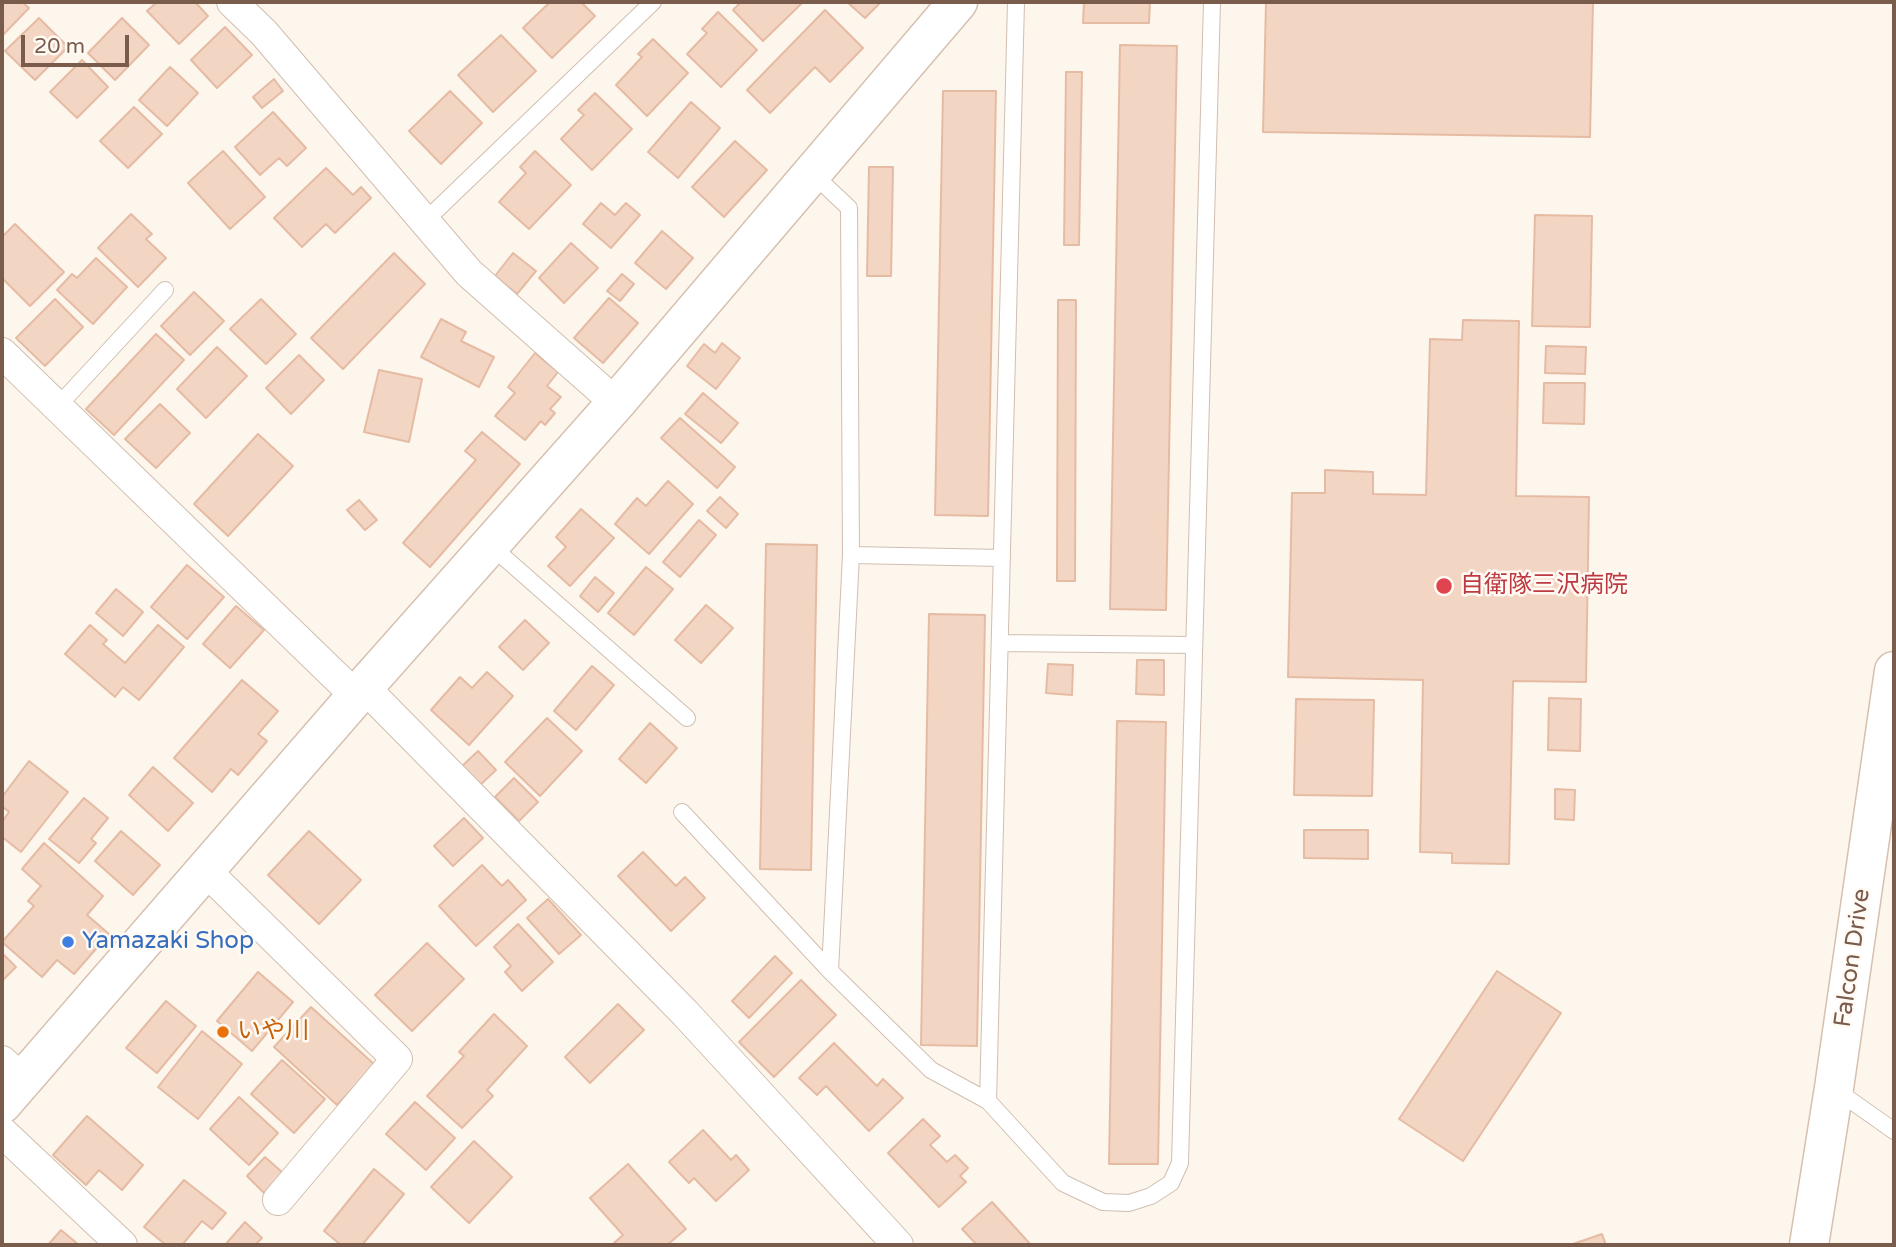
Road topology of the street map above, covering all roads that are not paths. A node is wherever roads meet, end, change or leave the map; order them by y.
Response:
1 (232, 2) edge
2 (653, 2) edge
3 (958, 2) edge
4 (1016, 2) edge
5 (1212, 2) edge
6 (812, 173) junction
7 (425, 220) junction
8 (165, 290) dead end
9 (2, 352) edge
10 (616, 403) junction
11 (58, 405) junction
12 (490, 545) junction
13 (851, 555) junction
14 (1002, 558) junction
15 (1000, 643) junction
16 (1194, 645) junction
17 (1894, 671) edge
18 (360, 691) junction
19 (687, 718) dead end
20 (681, 812) dead end
21 (206, 871) junction
22 (830, 971) junction
23 (9, 1082) edge
24 (1834, 1088) junction
25 (988, 1101) junction
26 (1894, 1131) edge
27 (5, 1143) edge
28 (278, 1200) dead end
29 (122, 1245) edge
30 (898, 1245) edge
31 (1809, 1245) edge

1 - 7 street
2 - 7 lane
3 - 6 street
4 - 14 lane
5 - 16 lane
6 - 10 street
6 - 13 lane
7 - 10 street
8 - 11 lane
9 - 11 street
10 - 12 street
11 - 18 street
12 - 18 street
12 - 19 lane
13 - 14 lane
13 - 22 lane
14 - 15 lane
15 - 16 lane
15 - 25 lane
16 - 25 lane
17 - 24 street, Falcon Drive
18 - 21 street
18 - 30 street
20 - 22 lane
21 - 23 street
21 - 28 street
22 - 25 lane
24 - 26 lane
24 - 31 street, Falcon Drive
27 - 29 street

